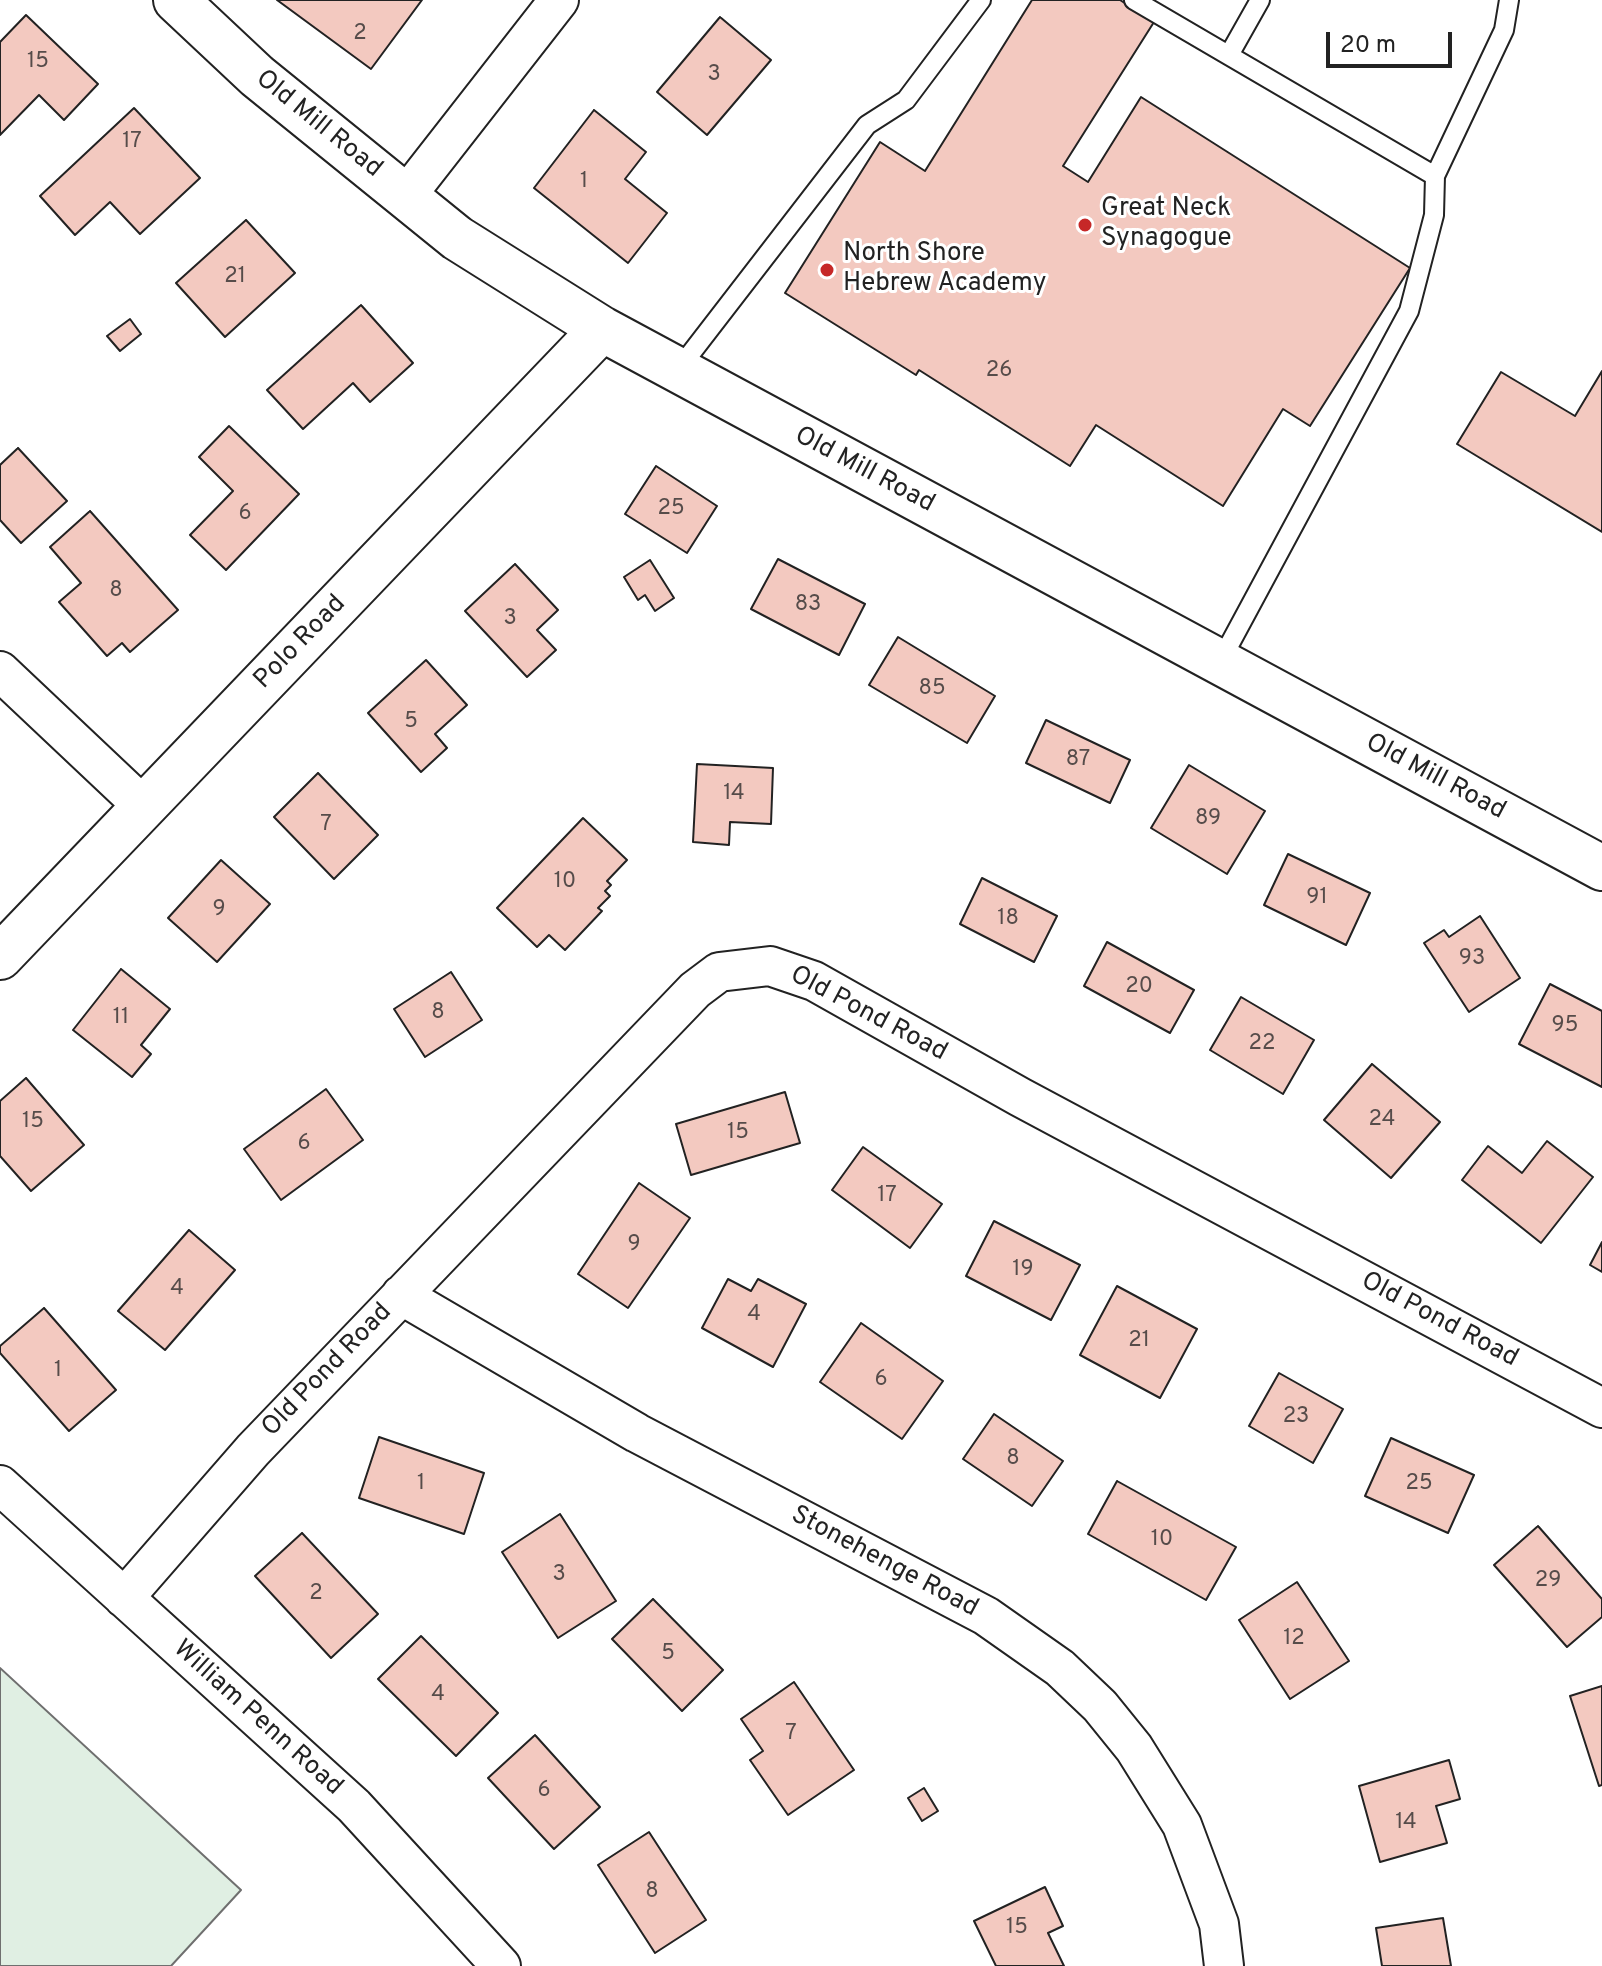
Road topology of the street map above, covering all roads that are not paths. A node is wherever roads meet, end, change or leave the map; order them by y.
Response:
1 (176, 0) edge
2 (559, 0) edge
3 (981, 0) edge
4 (1134, 0) edge
5 (1260, 0) edge
6 (1509, 0) edge
7 (1229, 55) junction
8 (1435, 176) junction
9 (406, 196) junction
10 (602, 329) junction
11 (678, 370) junction
12 (1220, 662) junction
13 (0, 671) edge
14 (144, 807) junction
15 (1602, 868) edge
16 (0, 957) edge
17 (401, 1295) junction
18 (1602, 1408) edge
19 (0, 1485) edge
20 (124, 1598) junction
21 (501, 1966) edge
22 (1224, 1966) edge

1 - 9 street, Old Mill Road
2 - 9 street
3 - 11 lane
4 - 7 lane
5 - 7 lane
6 - 8 lane
7 - 8 lane
8 - 12 lane
9 - 10 street, Old Mill Road
10 - 11 street, Old Mill Road
10 - 14 street, Polo Road
11 - 12 street, Old Mill Road
12 - 15 street, Old Mill Road
13 - 14 street
14 - 16 street, Polo Road
17 - 18 street, Old Pond Road
17 - 20 street, Old Pond Road
17 - 22 street, Stonehenge Road
19 - 20 street, William Penn Road
20 - 21 street, William Penn Road

